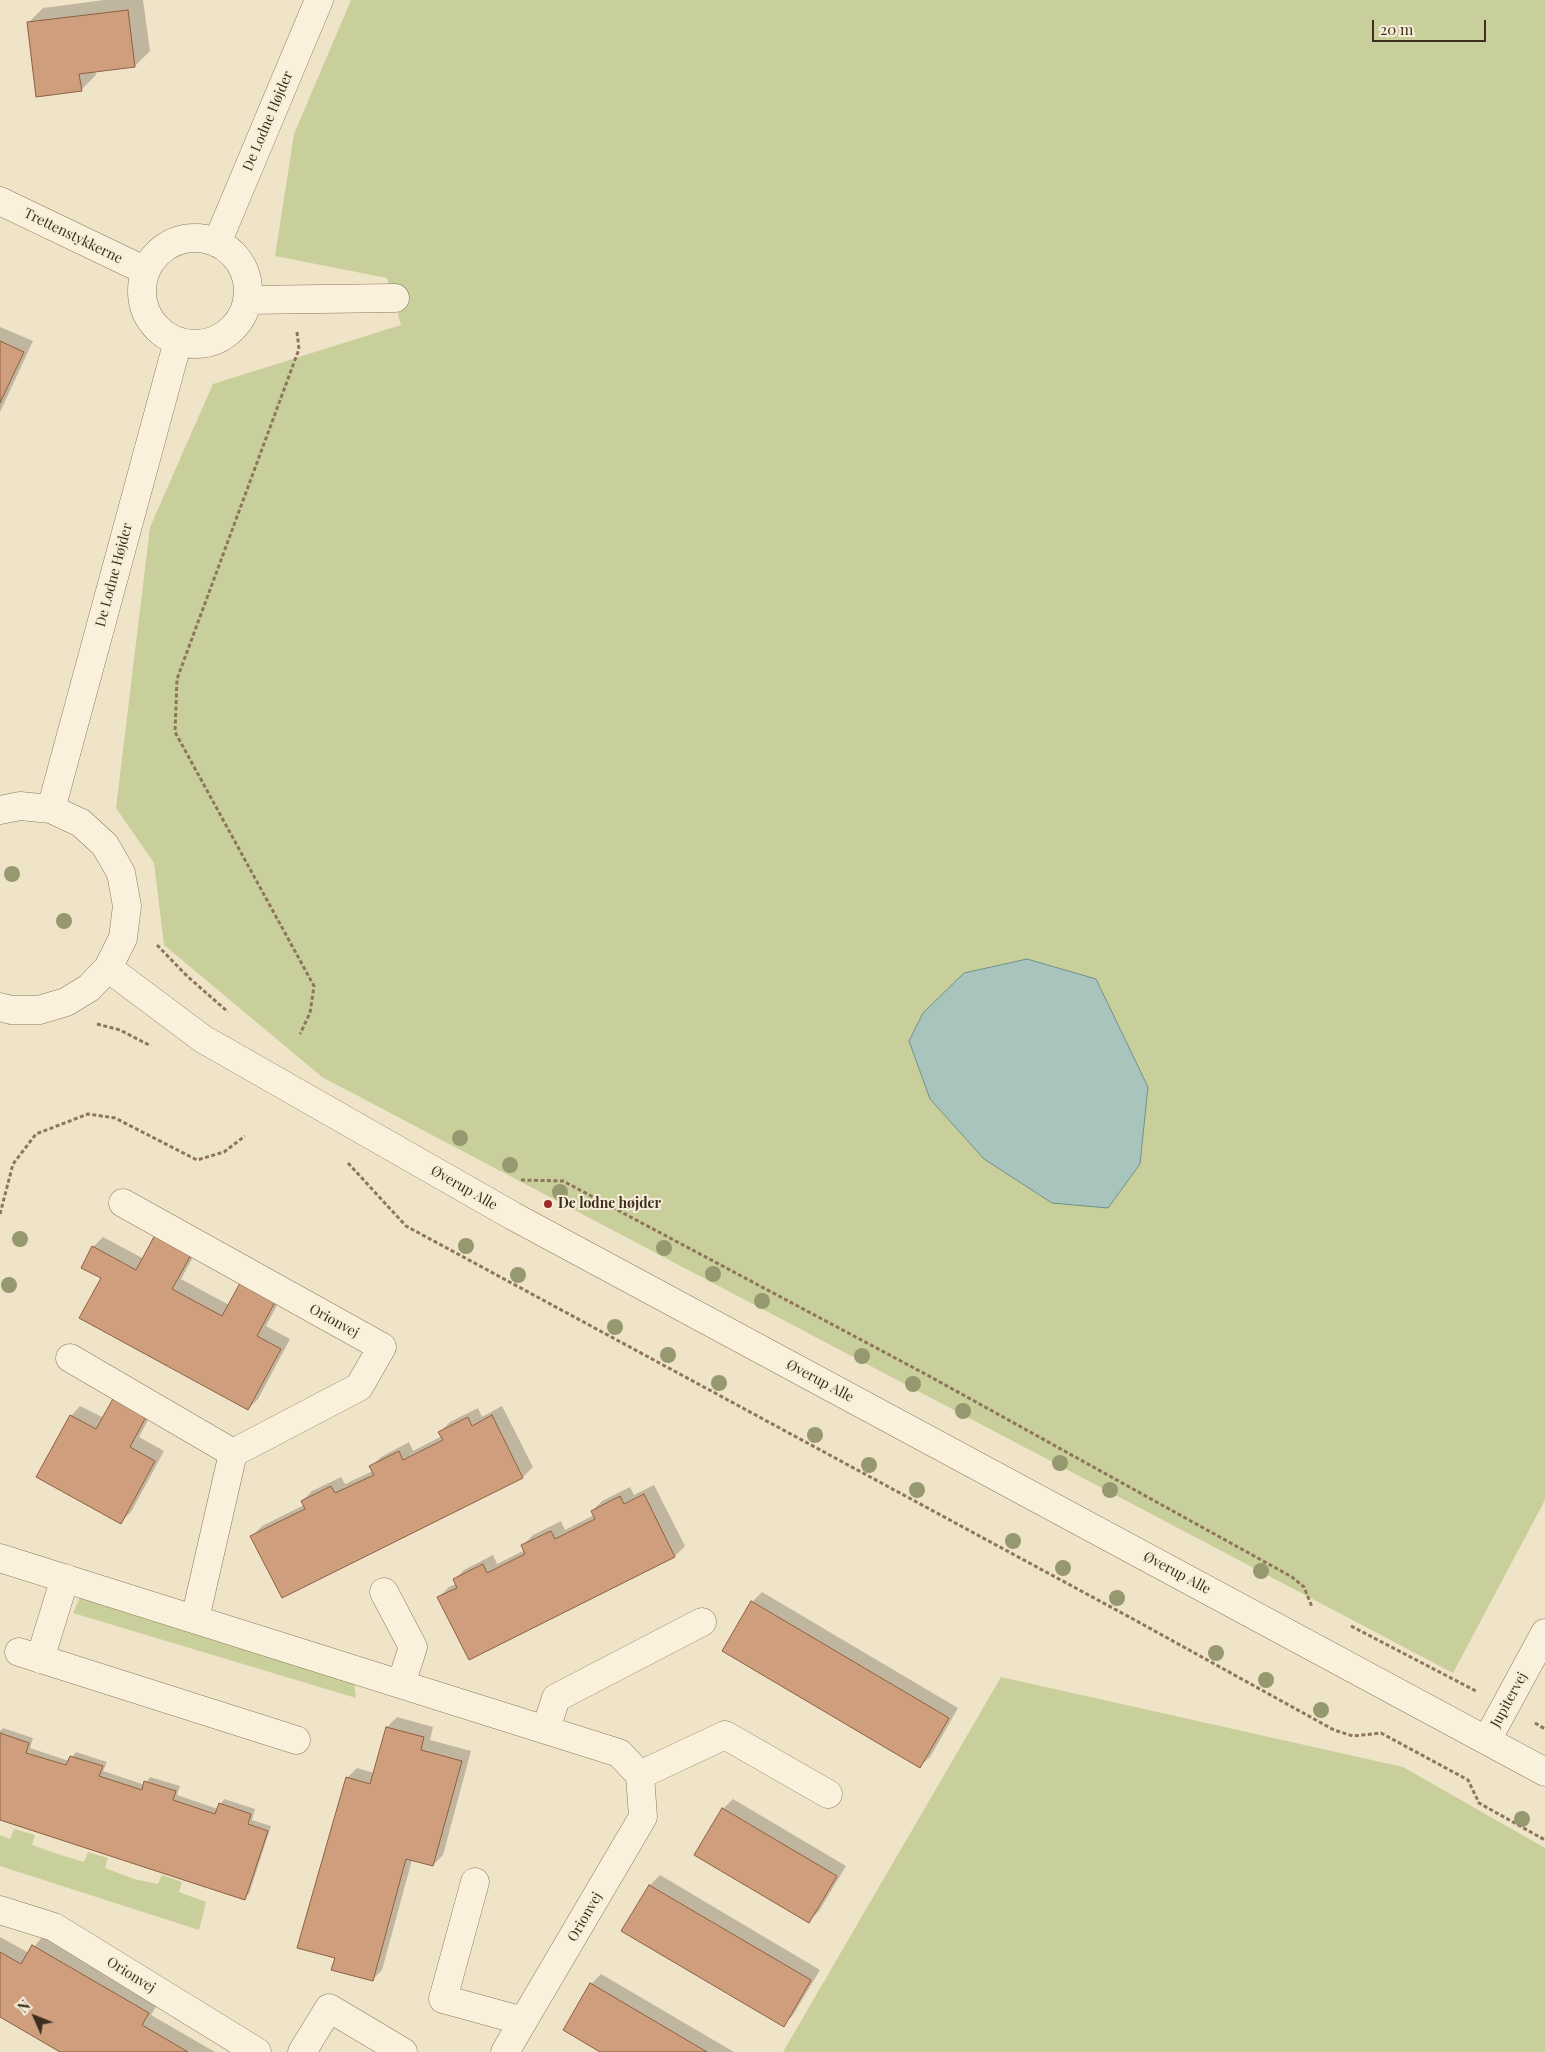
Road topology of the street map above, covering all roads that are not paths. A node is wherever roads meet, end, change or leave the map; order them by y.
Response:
1 (319, 0) edge
2 (0, 201) edge
3 (217, 243) junction
4 (146, 270) junction
5 (395, 298) dead end
6 (248, 300) junction
7 (178, 341) junction
8 (51, 809) junction
9 (0, 810) edge
10 (108, 968) junction
11 (0, 1007) edge
12 (123, 1204) dead end
13 (70, 1358) dead end
14 (234, 1453) junction
15 (0, 1558) edge
16 (65, 1578) junction
17 (384, 1592) dead end
18 (195, 1619) junction
19 (702, 1622) dead end
20 (1545, 1633) edge
21 (401, 1684) junction
22 (546, 1730) junction
23 (296, 1740) dead end
24 (1487, 1740) junction
25 (1545, 1772) edge
26 (640, 1776) junction
27 (828, 1794) dead end
28 (475, 1882) dead end
29 (0, 1910) edge
30 (523, 2021) junction
31 (257, 2052) edge
32 (302, 2052) edge
33 (403, 2052) edge
34 (505, 2052) edge

1 - 3 street, De Lodne Højder
2 - 4 street, Trettenstykkerne
3 - 4 street
3 - 6 street
4 - 7 street
5 - 6 street
6 - 7 street
7 - 8 street, De Lodne Højder
8 - 9 street
8 - 10 street
10 - 11 street
10 - 24 street, Øverup Alle
12 - 14 street, Orionvej
13 - 14 street
14 - 18 street
15 - 16 street
16 - 18 street
16 - 23 street
17 - 21 street
18 - 21 street
19 - 22 street
20 - 24 street, Jupitervej
21 - 22 street
22 - 26 street
24 - 25 street, Øverup Alle
26 - 27 street
26 - 30 street, Orionvej
28 - 30 street
29 - 31 street, Orionvej
30 - 34 street, Orionvej
32 - 33 street

